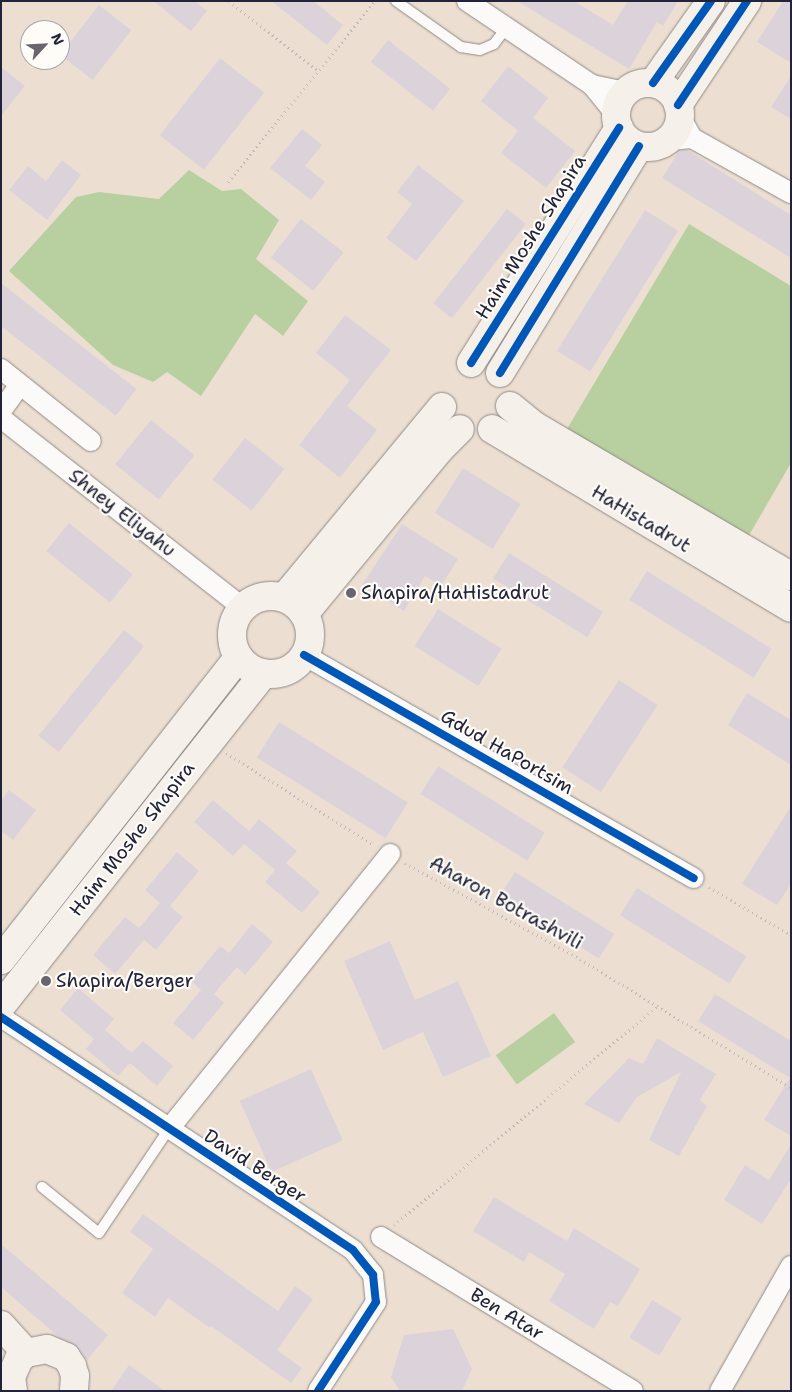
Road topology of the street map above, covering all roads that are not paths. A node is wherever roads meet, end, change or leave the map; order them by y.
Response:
1 (396, 1) edge
2 (467, 1) edge
3 (711, 1) edge
4 (747, 1) edge
5 (507, 27) junction
6 (653, 83) junction
7 (620, 112) junction
8 (680, 125) junction
9 (639, 146) junction
10 (791, 193) edge
11 (1, 369) edge
12 (500, 373) junction
13 (452, 382) junction
14 (20, 384) junction
15 (510, 406) junction
16 (1, 411) edge
17 (1, 418) edge
18 (460, 429) junction
19 (492, 429) junction
20 (91, 441) dead end
21 (791, 576) edge
22 (294, 606) junction
23 (242, 607) junction
24 (791, 608) edge
25 (304, 654) junction
26 (239, 657) junction
27 (264, 673) junction
28 (390, 854) road end
29 (694, 878) road end
30 (1, 960) edge
31 (1, 1006) edge
32 (1, 1017) edge
33 (169, 1129) junction
34 (42, 1187) dead end
35 (381, 1237) road end
36 (791, 1266) edge
37 (1, 1325) edge
38 (26, 1353) junction
39 (76, 1389) edge
40 (13, 1391) edge
41 (318, 1391) edge
42 (633, 1391) edge
43 (720, 1391) edge

1 - 5 lane
2 - 5 street
3 - 6 street
4 - 8 street
5 - 7 street
6 - 7 street
6 - 8 street
7 - 9 street
7 - 13 street, Haim Moshe Shapira
8 - 9 street
8 - 10 street
9 - 12 street
11 - 14 street
12 - 13 street
12 - 15 street
13 - 18 street
13 - 22 street, Haim Moshe Shapira
14 - 16 street
14 - 20 street
15 - 19 street
15 - 21 street, HaHistadrut
17 - 23 street, Shney Eliyahu
18 - 19 street
18 - 22 street
19 - 24 street, HaHistadrut
22 - 23 street
22 - 25 street
23 - 26 street
25 - 27 street
25 - 29 street, Gdud HaPortsim
26 - 27 street
26 - 30 street, Haim Moshe Shapira
27 - 31 street, Haim Moshe Shapira
28 - 33 street
32 - 33 street, David Berger
33 - 34 lane
33 - 41 street, David Berger
35 - 42 street, Ben Atar
36 - 43 street
37 - 38 street
38 - 39 street
38 - 40 street

